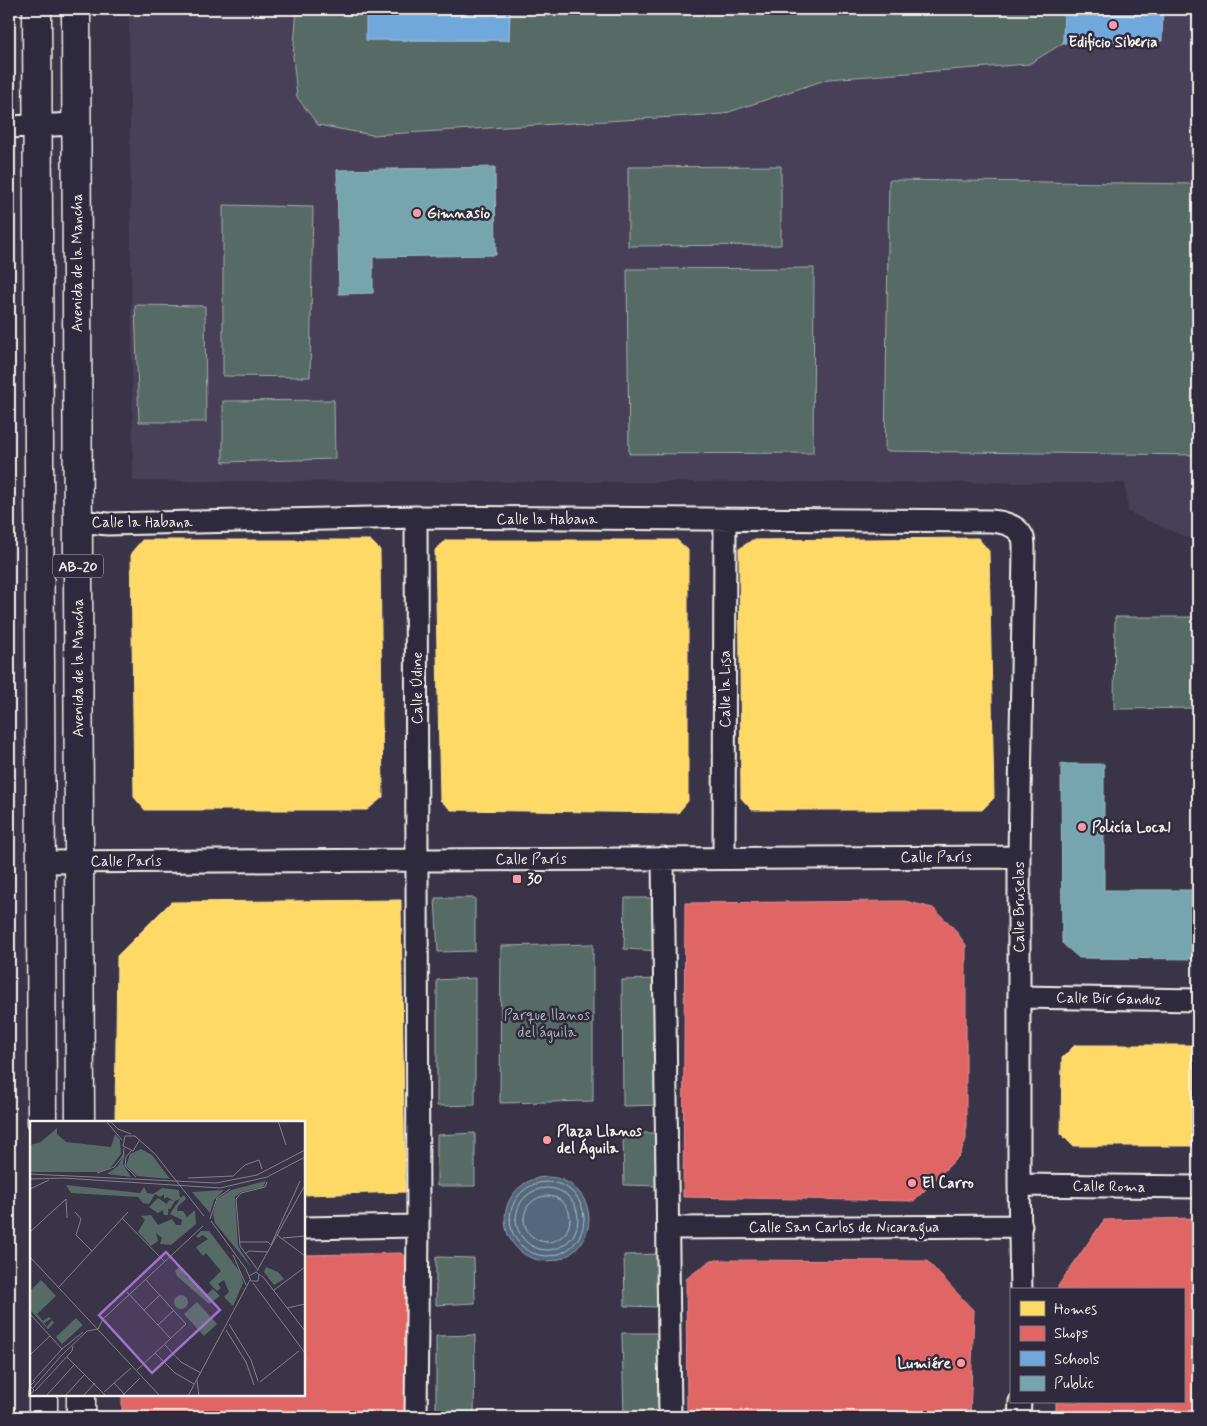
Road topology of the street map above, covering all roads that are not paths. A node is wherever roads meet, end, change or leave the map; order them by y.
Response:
1 (38, 9) edge
2 (76, 9) edge
3 (76, 124) junction
4 (37, 125) junction
5 (9, 126) edge
6 (416, 518) junction
7 (725, 520) junction
8 (78, 521) junction
9 (1014, 528) joint
10 (1020, 857) junction
11 (663, 858) junction
12 (724, 858) junction
13 (418, 860) junction
14 (79, 861) junction
15 (42, 862) junction
16 (1019, 997) junction
17 (1198, 1000) edge
18 (42, 1121) edge
19 (80, 1121) edge
20 (1019, 1185) junction
21 (1198, 1187) edge
22 (418, 1226) junction
23 (1021, 1226) junction
24 (305, 1228) edge
25 (668, 1228) junction
26 (1020, 1288) edge
27 (43, 1396) edge
28 (81, 1396) edge
29 (1020, 1404) edge
30 (43, 1417) edge
31 (81, 1417) edge
32 (416, 1417) edge
33 (670, 1417) edge
34 (1019, 1417) edge

1 - 4 main road
2 - 3 main road, Avenida de la Mancha / AB-20
3 - 4 street
3 - 8 main road, Avenida de la Mancha / AB-20
4 - 5 street
4 - 15 main road
6 - 7 street, Calle la Habana
6 - 8 street, Calle la Habana
6 - 13 street, Calle Údine
7 - 9 street, Calle la Habana
7 - 12 street, Calle la Lisa
8 - 14 main road, Avenida de la Mancha / AB-20
9 - 10 street, Calle Bruselas
10 - 12 street, Calle París
10 - 16 street, Calle Bruselas
11 - 12 street, Calle París
11 - 13 street, Calle París
11 - 25 street
13 - 14 street, Calle París
13 - 22 street
14 - 15 street, Calle París
14 - 19 main road, Avenida de la Mancha / AB-20
15 - 18 main road
16 - 17 street, Calle Bir Ganduz
16 - 20 street, Calle Bruselas
20 - 21 street, Calle Roma
20 - 23 street, Calle Bruselas
22 - 24 street
22 - 32 street
23 - 25 street, Calle San Carlos de Nicaragua
23 - 26 street, Calle Bruselas
25 - 33 street
27 - 30 main road
28 - 31 main road
29 - 34 street

